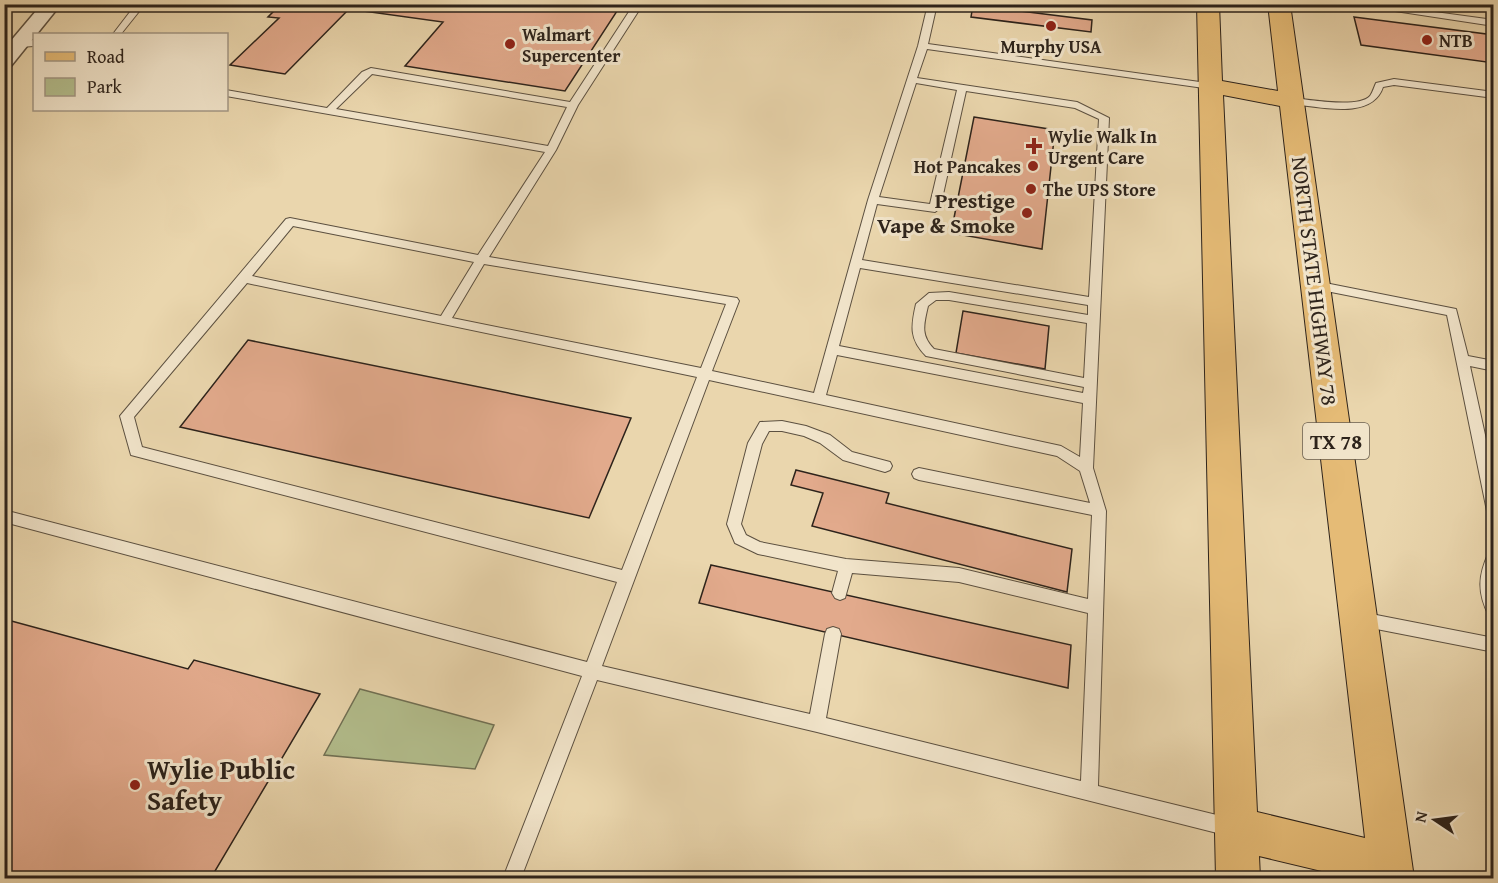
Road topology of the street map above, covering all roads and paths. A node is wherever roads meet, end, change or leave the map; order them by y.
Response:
1 (52, 4) edge
2 (141, 4) edge
3 (639, 4) edge
4 (933, 4) edge
5 (1208, 4) edge
6 (1279, 4) edge
7 (1353, 4) edge
8 (1494, 23) edge
9 (33, 33) edge
10 (115, 33) edge
11 (27, 43) edge
12 (923, 46) junction
13 (4, 62) edge
14 (912, 80) junction
15 (1210, 86) junction
16 (962, 87) junction
17 (228, 93) edge
18 (1494, 95) edge
19 (1291, 101) junction
20 (573, 105) junction
21 (329, 111) junction
22 (551, 150) junction
23 (873, 200) junction
24 (481, 260) junction
25 (856, 263) junction
26 (244, 278) junction
27 (1315, 285) junction
28 (1094, 302) junction
29 (1093, 320) junction
30 (444, 321) junction
31 (832, 349) junction
32 (1462, 360) junction
33 (1494, 366) edge
34 (705, 374) junction
35 (1091, 384) junction
36 (819, 398) junction
37 (1089, 399) junction
38 (885, 466) dead end
39 (1086, 468) junction
40 (919, 474) dead end
41 (1099, 511) junction
42 (1494, 512) edge
43 (4, 516) edge
44 (1494, 558) edge
45 (846, 566) junction
46 (626, 578) junction
47 (840, 594) dead end
48 (1095, 608) junction
49 (1494, 610) edge
50 (1359, 618) junction
51 (833, 634) dead end
52 (1494, 645) edge
53 (591, 671) junction
54 (817, 724) junction
55 (1089, 792) junction
56 (1237, 829) junction
57 (1391, 872) edge
58 (512, 879) edge
59 (1239, 879) edge

1 - 9 street
2 - 10 lane
3 - 20 lane
4 - 12 lane
5 - 15 main road
6 - 19 main road, NORTH STATE HIGHWAY 78 / TX 78
7 - 8 lane
11 - 13 street
12 - 14 lane
12 - 15 lane
14 - 16 lane
14 - 23 lane
15 - 19 main road
15 - 56 main road
16 - 23 lane
16 - 28 lane
17 - 21 lane
18 - 19 lane
19 - 27 main road, NORTH STATE HIGHWAY 78 / TX 78
20 - 21 lane
20 - 22 lane
21 - 22 lane
22 - 24 lane
23 - 25 lane
24 - 26 lane
24 - 30 lane
24 - 34 lane
25 - 28 lane
25 - 31 lane
26 - 30 lane
26 - 46 lane
27 - 32 lane
27 - 50 main road, NORTH STATE HIGHWAY 78 / TX 78
28 - 29 lane
29 - 35 lane
29 - 35 lane
30 - 34 lane
31 - 36 lane
31 - 37 lane
32 - 33 lane
32 - 42 lane
34 - 36 lane
34 - 46 lane
35 - 37 lane
36 - 39 lane
37 - 39 lane
38 - 45 lane
39 - 41 lane
40 - 41 lane
41 - 48 lane
43 - 53 lane
44 - 49 lane
45 - 47 lane
45 - 48 lane
46 - 53 lane
48 - 55 lane
50 - 52 lane
50 - 57 main road, NORTH STATE HIGHWAY 78 / TX 78
51 - 54 lane
53 - 54 lane
53 - 58 lane
54 - 55 lane
55 - 56 lane
56 - 57 main road
56 - 59 main road

